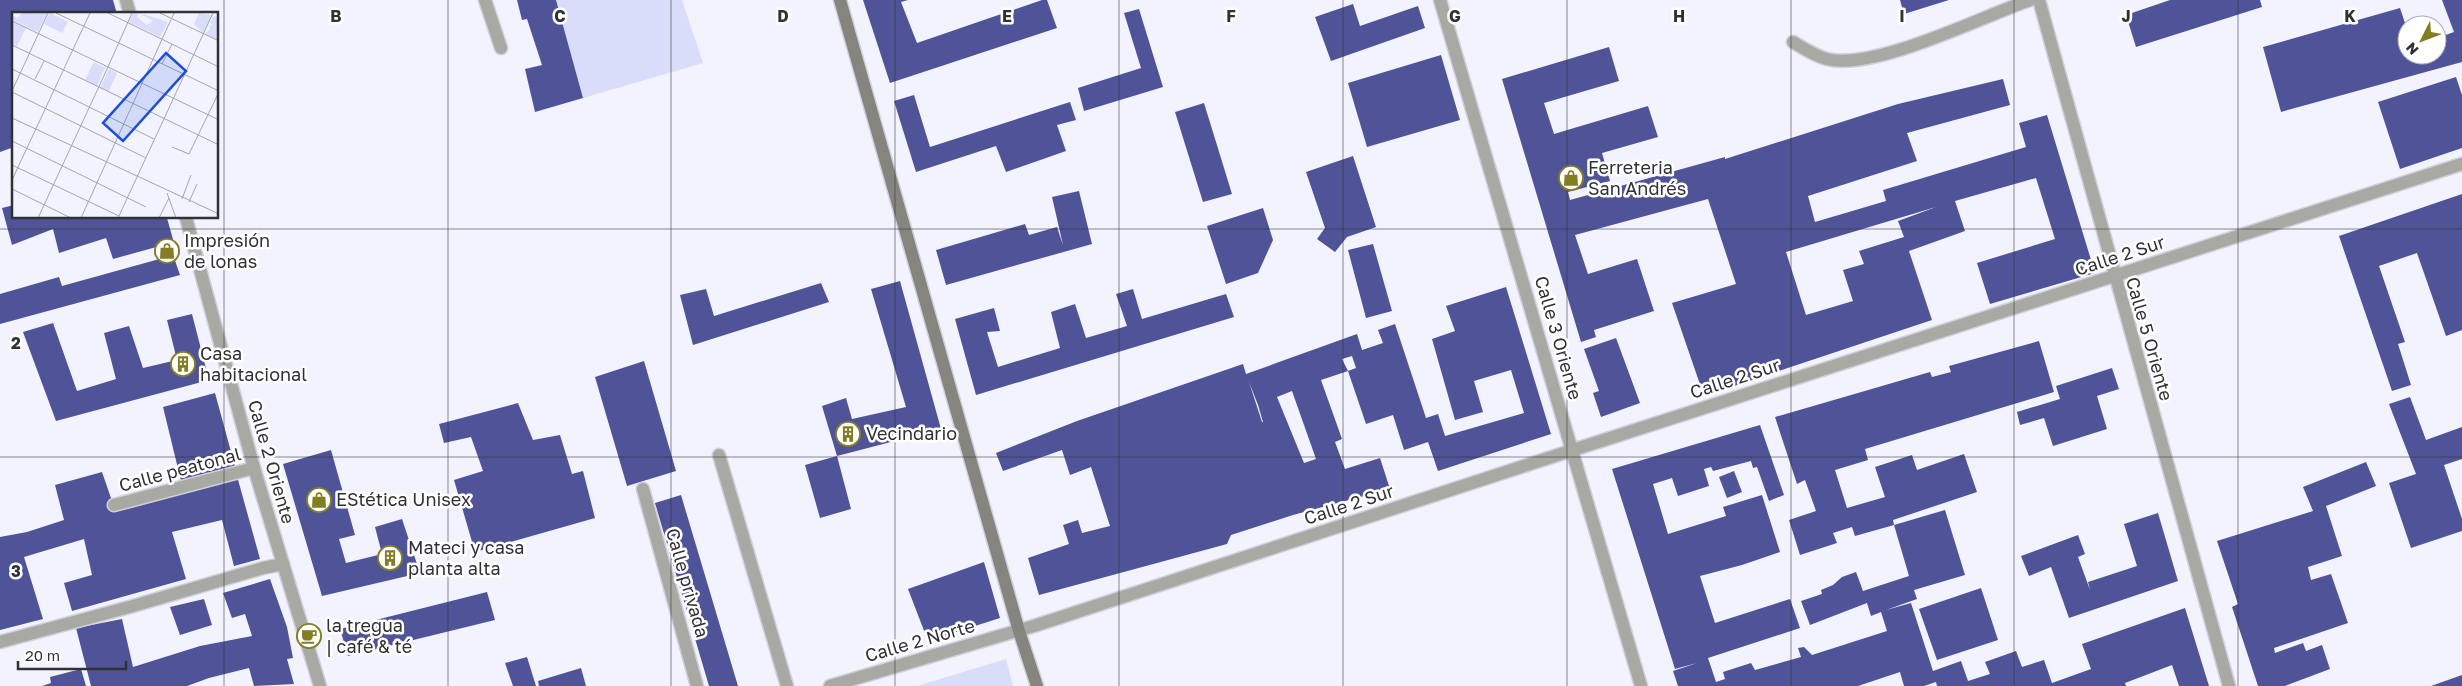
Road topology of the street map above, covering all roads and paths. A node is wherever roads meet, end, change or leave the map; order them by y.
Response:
1 (485, 0) edge
2 (840, 0) edge
3 (1440, 0) edge
4 (2030, 0) edge
5 (2039, 0) edge
6 (1792, 42) dead end
7 (501, 48) dead end
8 (2462, 164) edge
9 (186, 219) edge
10 (2114, 276) junction
11 (1573, 450) junction
12 (718, 455) dead end
13 (254, 468) junction
14 (643, 489) dead end
15 (114, 505) dead end
16 (283, 564) junction
17 (1019, 631) junction
18 (0, 642) edge
19 (320, 686) edge
20 (697, 686) edge
21 (787, 686) edge
22 (830, 686) edge
23 (1037, 686) edge
24 (1640, 686) edge
25 (2228, 686) edge

1 - 7 street
2 - 17 main road
3 - 11 street, Calle 3 Oriente
4 - 6 street
5 - 10 street, Calle 5 Oriente
8 - 10 street, Calle 2 Sur
9 - 13 street, Calle 2 Oriente
10 - 11 street, Calle 2 Sur
10 - 25 street, Calle 5 Oriente
11 - 17 street, Calle 2 Sur
11 - 24 street, Calle 3 Oriente
12 - 21 street
13 - 15 street, Calle peatonal
13 - 16 street, Calle 2 Oriente
14 - 20 street, Calle privada
16 - 18 street
16 - 19 street, Calle 2 Oriente
17 - 22 street, Calle 2 Norte
17 - 23 main road

